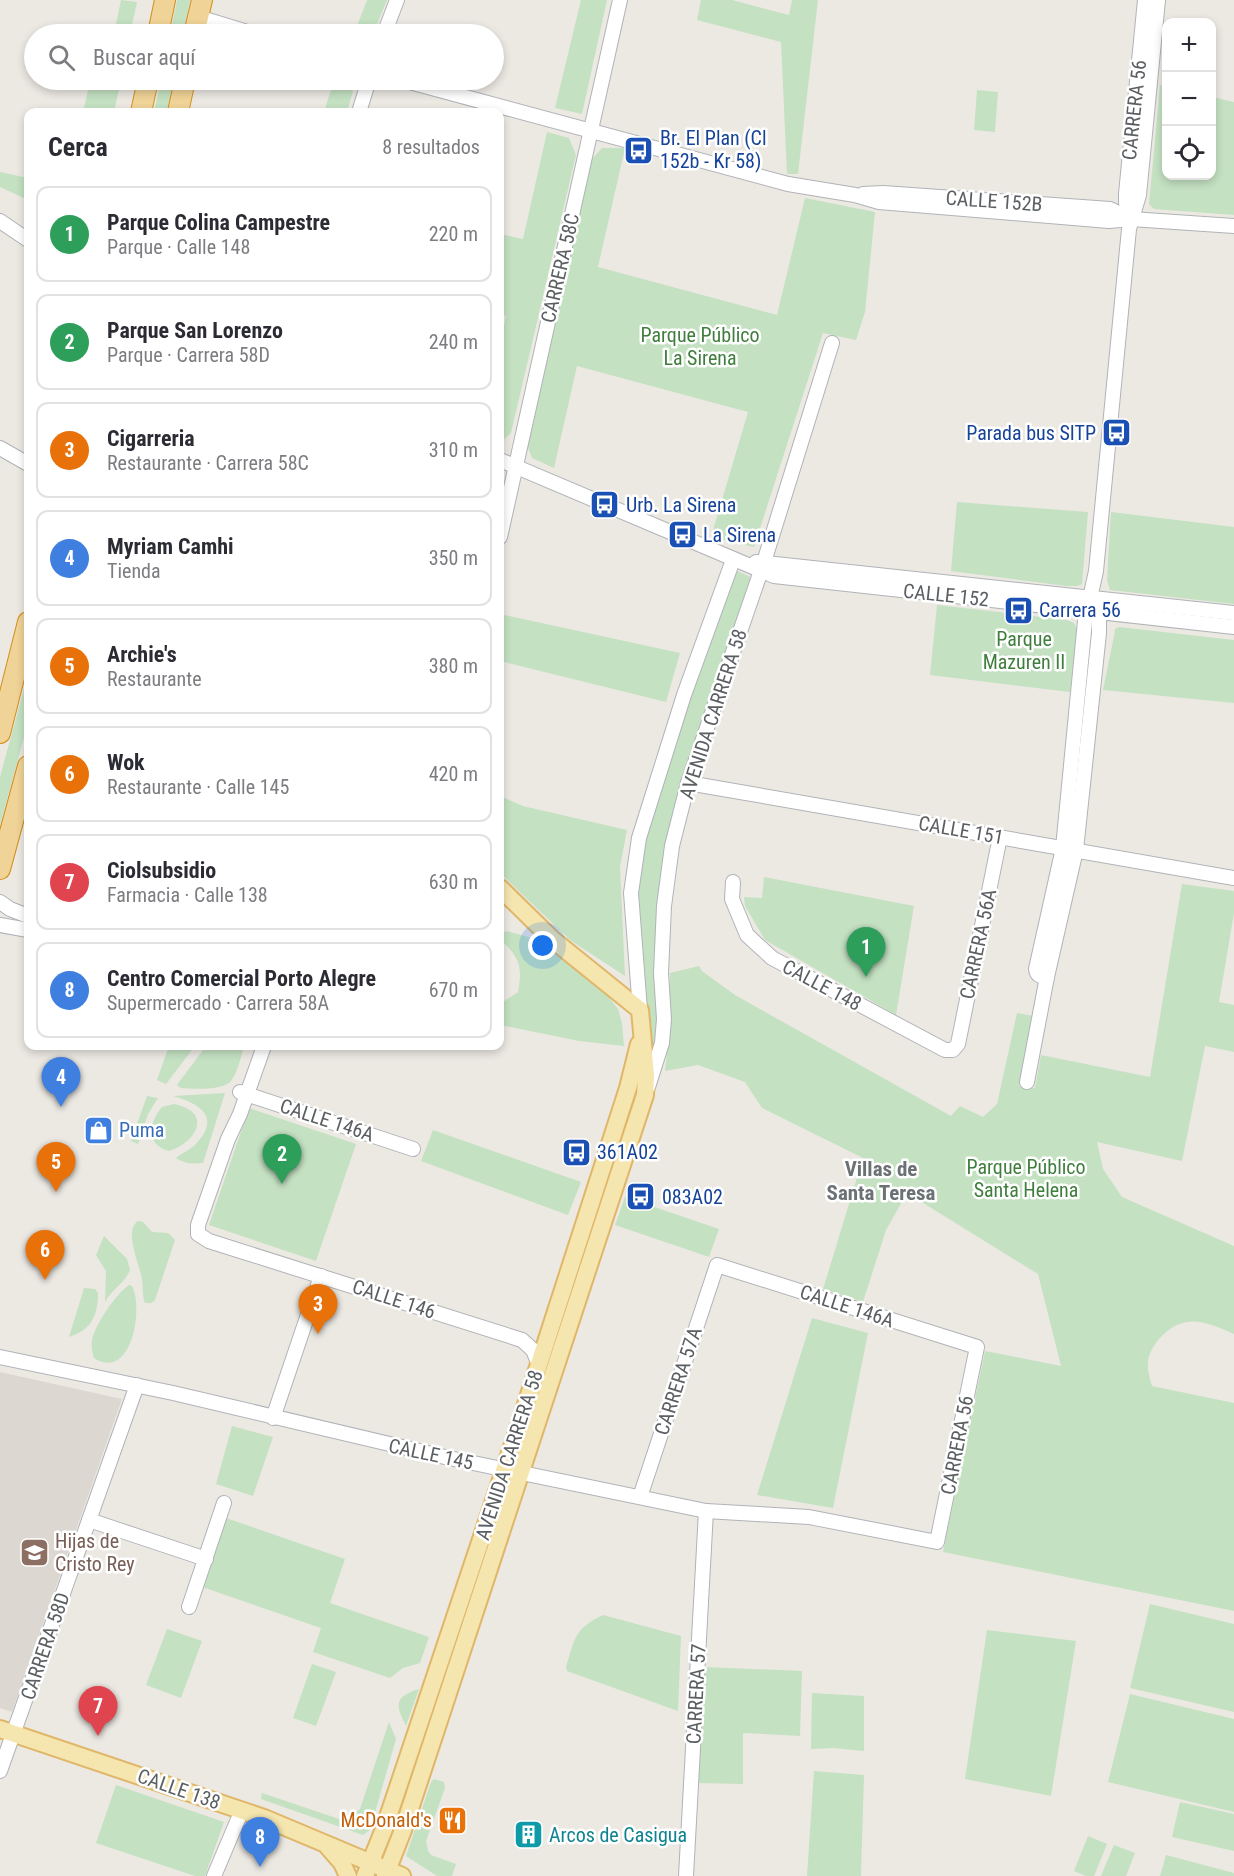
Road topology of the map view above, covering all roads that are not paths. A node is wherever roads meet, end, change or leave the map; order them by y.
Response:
1 (165, 0) edge
2 (397, 0) edge
3 (620, 0) edge
4 (1145, 0) edge
5 (1158, 0) edge
6 (198, 17) edge
7 (160, 24) edge
8 (221, 24) edge
9 (388, 24) edge
10 (146, 90) edge
11 (183, 90) edge
12 (366, 90) edge
13 (439, 90) edge
14 (142, 108) edge
15 (179, 108) edge
16 (360, 108) edge
17 (591, 131) junction
18 (1131, 219) junction
19 (0, 221) edge
20 (1234, 226) edge
21 (24, 237) edge
22 (832, 343) dead end
23 (0, 448) edge
24 (24, 462) edge
25 (504, 462) edge
26 (515, 466) junction
27 (504, 518) edge
28 (733, 560) junction
29 (762, 567) junction
30 (1094, 605) junction
31 (1234, 613) edge
32 (1234, 627) edge
33 (24, 638) edge
34 (0, 733) edge
35 (688, 783) junction
36 (22, 804) edge
37 (1000, 837) junction
38 (1069, 849) junction
39 (0, 869) edge
40 (1234, 878) edge
41 (733, 882) dead end
42 (504, 892) edge
43 (0, 902) edge
44 (24, 914) edge
45 (0, 926) edge
46 (24, 929) edge
47 (640, 1010) junction
48 (642, 1032) junction
49 (255, 1050) edge
50 (262, 1050) edge
51 (953, 1050) joint
52 (1027, 1082) dead end
53 (244, 1093) junction
54 (645, 1095) junction
55 (413, 1149) dead end
56 (717, 1265) joint
57 (321, 1276) junction
58 (550, 1331) junction
59 (522, 1340) junction
60 (977, 1347) joint
61 (0, 1356) edge
62 (539, 1365) junction
63 (137, 1385) junction
64 (273, 1418) junction
65 (505, 1469) junction
66 (521, 1473) junction
67 (640, 1497) junction
68 (224, 1503) dead end
69 (706, 1511) junction
70 (89, 1520) junction
71 (937, 1542) joint
72 (206, 1559) junction
73 (189, 1607) dead end
74 (4, 1732) edge
75 (0, 1771) edge
76 (243, 1810) junction
77 (318, 1839) junction
78 (368, 1869) edge
79 (393, 1875) edge
80 (214, 1876) edge
81 (348, 1876) edge
82 (686, 1876) edge

1 - 7 highway
2 - 9 street
3 - 17 street, CARRERA 58C
4 - 18 street, CARRERA 56
5 - 18 street, CARRERA 56
6 - 8 street
10 - 14 highway
11 - 15 highway
12 - 16 street
13 - 17 street, CALLE 152B
17 - 18 street, CALLE 152B
17 - 26 street, CARRERA 58C
18 - 20 street, CALLE 152B
18 - 30 street, CARRERA 56
19 - 21 street
22 - 29 street, AVENIDA CARRERA 58
23 - 24 street
25 - 26 street, CALLE 152
26 - 27 street, CARRERA 58C
26 - 28 street, CALLE 152
28 - 29 street, CALLE 152
28 - 47 street, AVENIDA CARRERA 58
29 - 30 street, CALLE 152
29 - 35 street, AVENIDA CARRERA 58
30 - 31 street, CALLE 152
30 - 32 street, CALLE 152
30 - 38 street, CARRERA 56
33 - 34 highway
35 - 37 street, CALLE 151
35 - 54 street, AVENIDA CARRERA 58
36 - 39 highway
37 - 38 street, CALLE 151
37 - 51 street, CARRERA 56A
38 - 40 street, CALLE 151
38 - 52 street, CARRERA 56
41 - 51 street, CALLE 148
42 - 47 main road
43 - 44 street
45 - 46 street
47 - 48 main road, AVENIDA CARRERA 58
48 - 54 main road, AVENIDA CARRERA 58
48 - 58 main road, AVENIDA CARRERA 58
49 - 53 street
50 - 53 street
53 - 55 street, CALLE 146A
53 - 57 street, CALLE 146
54 - 66 main road, AVENIDA CARRERA 58
56 - 60 street, CALLE 146A
56 - 67 street, CARRERA 57A
57 - 59 street, CALLE 146
57 - 64 street
58 - 59 street
58 - 62 main road, AVENIDA CARRERA 58
59 - 62 street
60 - 71 street, CARRERA 56
61 - 63 street, CALLE 145
62 - 65 main road, AVENIDA CARRERA 58
63 - 64 street, CALLE 145
63 - 70 street, CARRERA 58D
64 - 65 street, CALLE 145
65 - 66 street, CALLE 145
65 - 78 main road, AVENIDA CARRERA 58
66 - 67 street, CALLE 145
66 - 79 main road, AVENIDA CARRERA 58
67 - 69 street, CALLE 145
68 - 72 street
69 - 71 street, CALLE 145
69 - 82 street, CARRERA 57
70 - 72 street
70 - 74 street, CARRERA 58D
72 - 73 street
74 - 75 street, CARRERA 58D
74 - 76 main road, CALLE 138
76 - 77 main road, CALLE 138
76 - 80 street
77 - 78 main road, CALLE 138
77 - 81 main road
78 - 79 main road, CALLE 138

